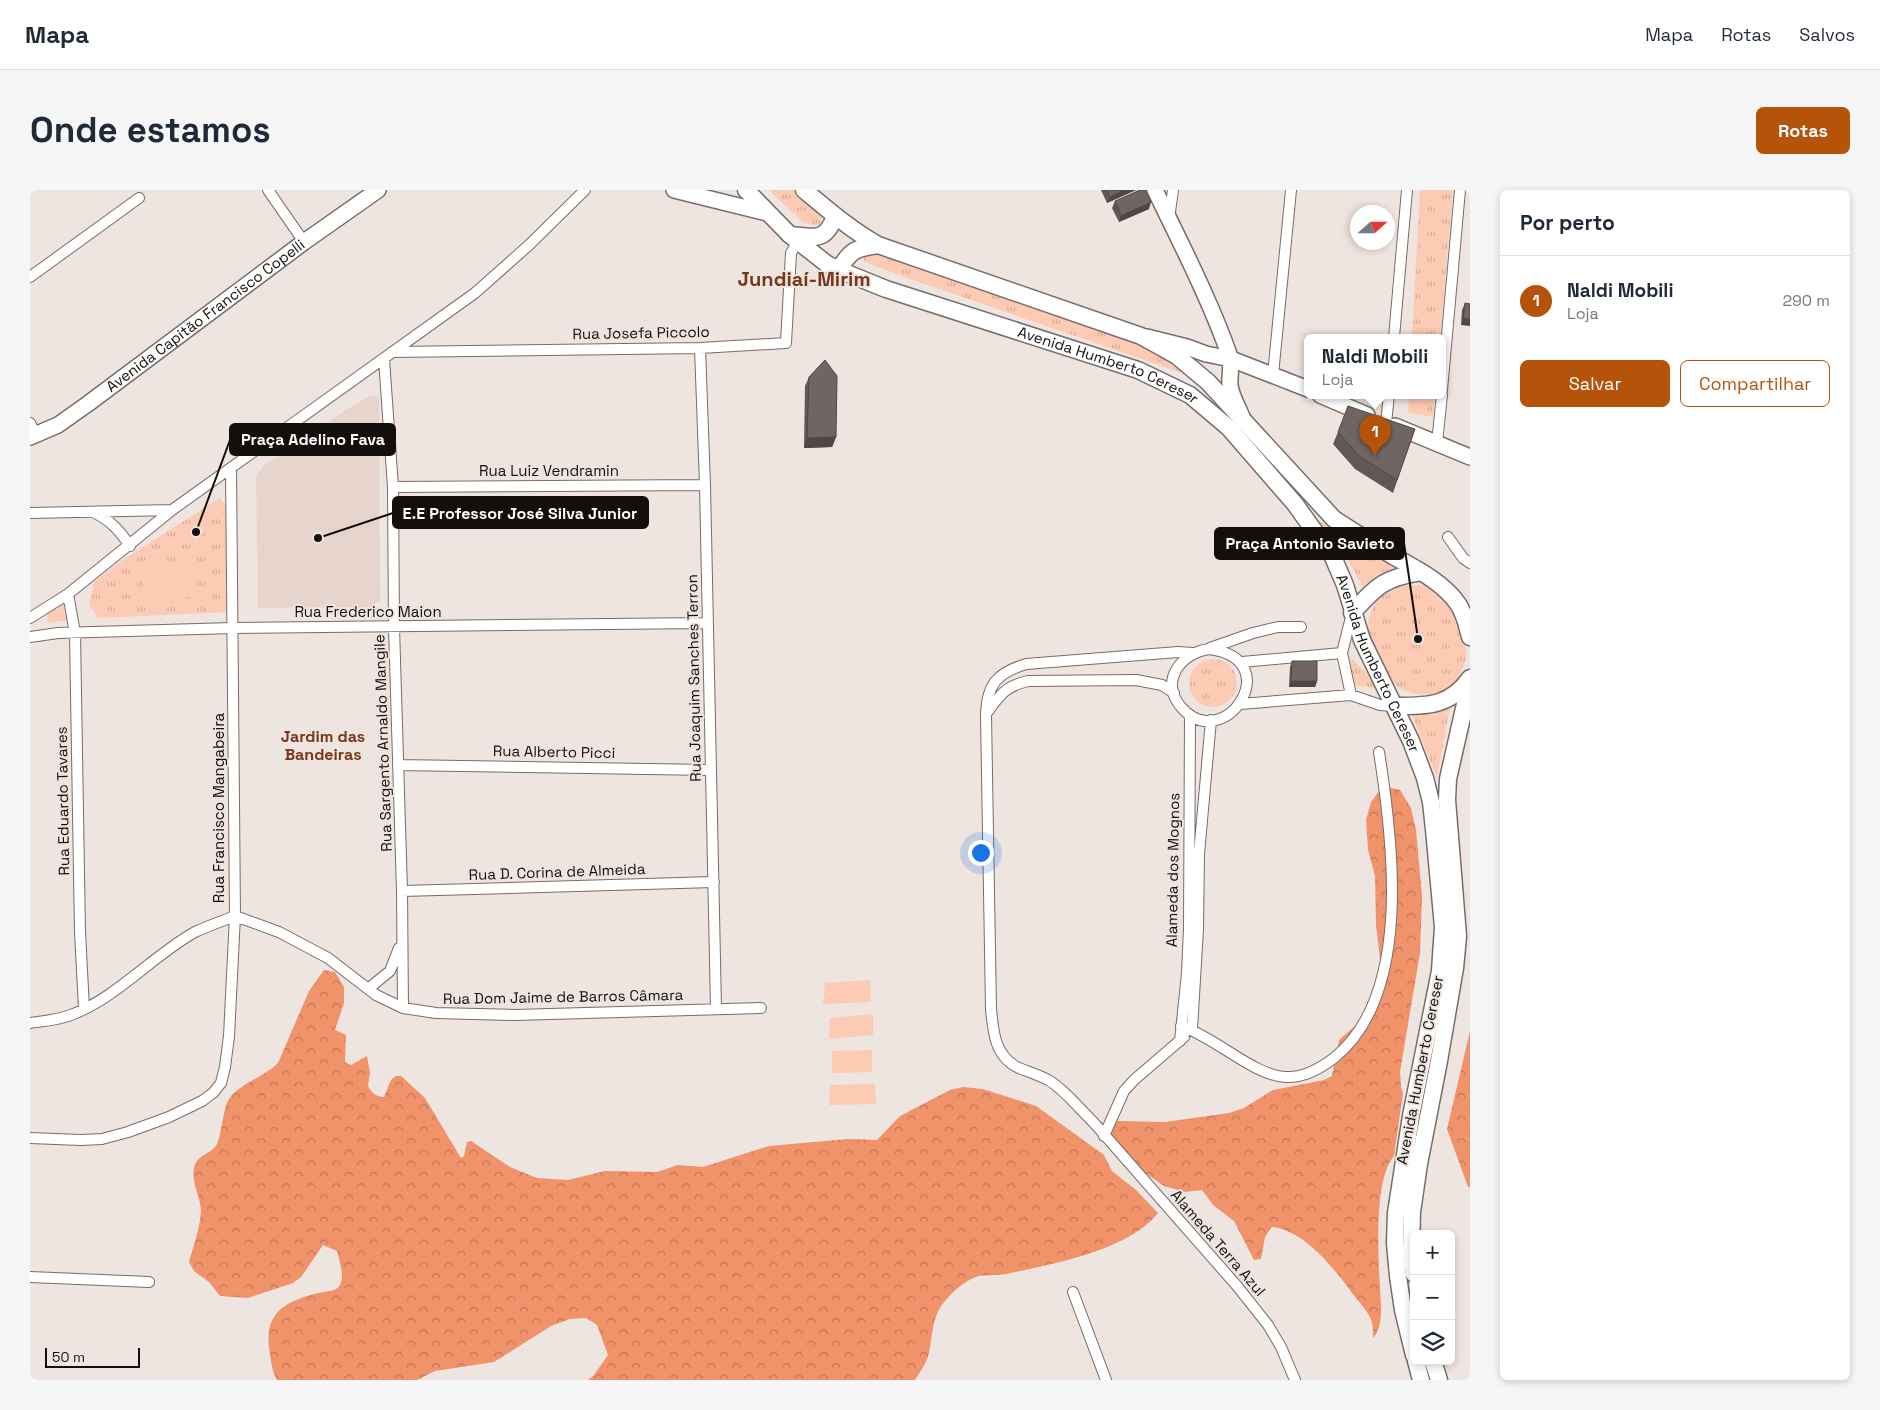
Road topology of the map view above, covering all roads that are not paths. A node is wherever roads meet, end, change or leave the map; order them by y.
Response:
1 (268, 190) edge
2 (378, 190) edge
3 (585, 190) edge
4 (674, 190) edge
5 (746, 190) edge
6 (804, 190) edge
7 (1155, 190) edge
8 (1173, 190) edge
9 (1292, 190) edge
10 (1407, 190) edge
11 (1460, 190) edge
12 (139, 198) dead end
13 (767, 213) junction
14 (835, 216) junction
15 (1169, 220) junction
16 (794, 238) junction
17 (304, 242) junction
18 (878, 244) junction
19 (839, 270) junction
20 (30, 278) edge
21 (1394, 334) edge
22 (1141, 336) junction
23 (1446, 346) edge
24 (700, 348) junction
25 (388, 355) junction
26 (1231, 359) junction
27 (1272, 375) junction
28 (1304, 388) edge
29 (1329, 399) edge
30 (1389, 399) edge
31 (1442, 399) edge
32 (1244, 420) junction
33 (1386, 423) junction
34 (32, 431) edge
35 (1437, 443) junction
36 (1470, 457) edge
37 (232, 468) junction
38 (705, 485) junction
39 (393, 487) junction
40 (172, 510) junction
41 (92, 512) junction
42 (30, 513) edge
43 (1448, 537) dead end
44 (130, 546) junction
45 (1470, 564) edge
46 (1421, 572) junction
47 (68, 594) junction
48 (1352, 613) junction
49 (30, 618) edge
50 (707, 623) junction
51 (394, 627) junction
52 (1301, 627) dead end
53 (233, 628) junction
54 (75, 633) junction
55 (30, 637) edge
56 (1470, 637) edge
57 (1209, 649) junction
58 (1193, 652) junction
59 (1342, 653) junction
60 (1242, 662) junction
61 (1470, 678) edge
62 (1470, 682) edge
63 (1174, 693) junction
64 (1351, 696) junction
65 (1240, 704) junction
66 (1394, 706) junction
67 (986, 714) junction
68 (1190, 715) junction
69 (1211, 720) junction
70 (1379, 752) dead end
71 (398, 765) junction
72 (710, 770) junction
73 (714, 882) junction
74 (402, 891) junction
75 (234, 916) junction
76 (401, 940) junction
77 (368, 989) junction
78 (403, 1008) junction
79 (716, 1008) junction
80 (761, 1008) dead end
81 (84, 1009) junction
82 (30, 1023) edge
83 (1181, 1026) junction
84 (1192, 1029) junction
85 (1180, 1041) junction
86 (1104, 1136) junction
87 (30, 1138) edge
88 (1412, 1230) edge
89 (30, 1277) edge
90 (149, 1282) dead end
91 (1073, 1292) dead end
92 (1410, 1339) edge
93 (1417, 1365) edge
94 (1434, 1365) edge
95 (1106, 1380) edge
96 (1295, 1380) edge
97 (1421, 1380) edge
98 (1439, 1380) edge

1 - 17 street
2 - 17 street, Avenida Capitão Francisco Copelli
3 - 25 street
4 - 13 street
5 - 13 main road, Avenida Humberto Cereser
6 - 14 main road, Avenida Humberto Cereser
7 - 15 street
8 - 15 street
9 - 27 street
10 - 21 street
11 - 23 street
12 - 20 street
13 - 16 main road, Avenida Humberto Cereser
14 - 16 main road
14 - 18 main road, Avenida Humberto Cereser
15 - 26 street
16 - 19 main road, Avenida Humberto Cereser
16 - 24 street, Rua Josefa Piccolo
17 - 34 street, Avenida Capitão Francisco Copelli
18 - 19 main road
18 - 22 main road, Avenida Humberto Cereser
19 - 48 main road, Avenida Humberto Cereser
22 - 26 street
22 - 32 main road, Avenida Humberto Cereser
24 - 25 street, Rua Josefa Piccolo
24 - 38 street, Rua Joaquim Sanches Terron
25 - 37 street
25 - 39 street, Rua Sargento Arnaldo Mangile
26 - 27 street
26 - 32 street
27 - 28 street
29 - 33 street
30 - 33 street
31 - 35 street
32 - 46 main road, Avenida Humberto Cereser
33 - 35 street
35 - 36 street
37 - 40 street
37 - 53 street, Rua Francisco Mangabeira
38 - 39 street, Rua Luiz Vendramin
38 - 50 street, Rua Joaquim Sanches Terron
39 - 51 street, Rua Sargento Arnaldo Mangile
40 - 41 street
40 - 44 street
41 - 42 street
41 - 44 street
43 - 45 street
44 - 47 street
46 - 48 main road
46 - 56 main road, Avenida Humberto Cereser
47 - 49 street
47 - 54 street, Rua Eduardo Tavares
48 - 59 street
48 - 66 main road, Avenida Humberto Cereser
50 - 51 street, Rua Frederico Maion
50 - 72 street, Rua Joaquim Sanches Terron
51 - 53 street, Rua Frederico Maion
51 - 71 street, Rua Sargento Arnaldo Mangile
52 - 57 street
53 - 54 street, Rua Frederico Maion
53 - 75 street, Rua Francisco Mangabeira
54 - 55 street, Rua Frederico Maion
54 - 81 street, Rua Eduardo Tavares
57 - 58 street
57 - 60 street
58 - 63 street
58 - 67 street, Alameda Terra Azul
59 - 60 street
59 - 64 street
60 - 65 street
61 - 66 main road
62 - 88 main road, Avenida Humberto Cereser
63 - 67 street
63 - 68 street
64 - 65 street
64 - 66 street
65 - 69 street
66 - 92 main road, Avenida Humberto Cereser
67 - 86 street, Alameda Terra Azul
68 - 69 street
68 - 83 street, Alameda dos Mognos
69 - 84 street, Alameda dos Mognos
70 - 84 street
71 - 72 street, Rua Alberto Picci
71 - 74 street, Rua Sargento Arnaldo Mangile
72 - 73 street, Rua Joaquim Sanches Terron
73 - 74 street, Rua D. Corina de Almeida
73 - 79 street, Rua Joaquim Sanches Terron
74 - 76 street, Rua Sargento Arnaldo Mangile
75 - 77 street, Rua Dom Jaime de Barros Câmara
75 - 81 street
75 - 87 street, Rua Francisco Mangabeira
76 - 77 street
76 - 78 street, Rua Sargento Arnaldo Mangile
77 - 78 street, Rua Dom Jaime de Barros Câmara
78 - 79 street, Rua Dom Jaime de Barros Câmara
79 - 80 street, Rua Dom Jaime de Barros Câmara
81 - 82 street
83 - 84 street
83 - 85 street, Alameda dos Mognos
84 - 85 street
85 - 86 street
86 - 96 street, Alameda Terra Azul
89 - 90 street
91 - 95 street
93 - 97 main road
94 - 98 main road

